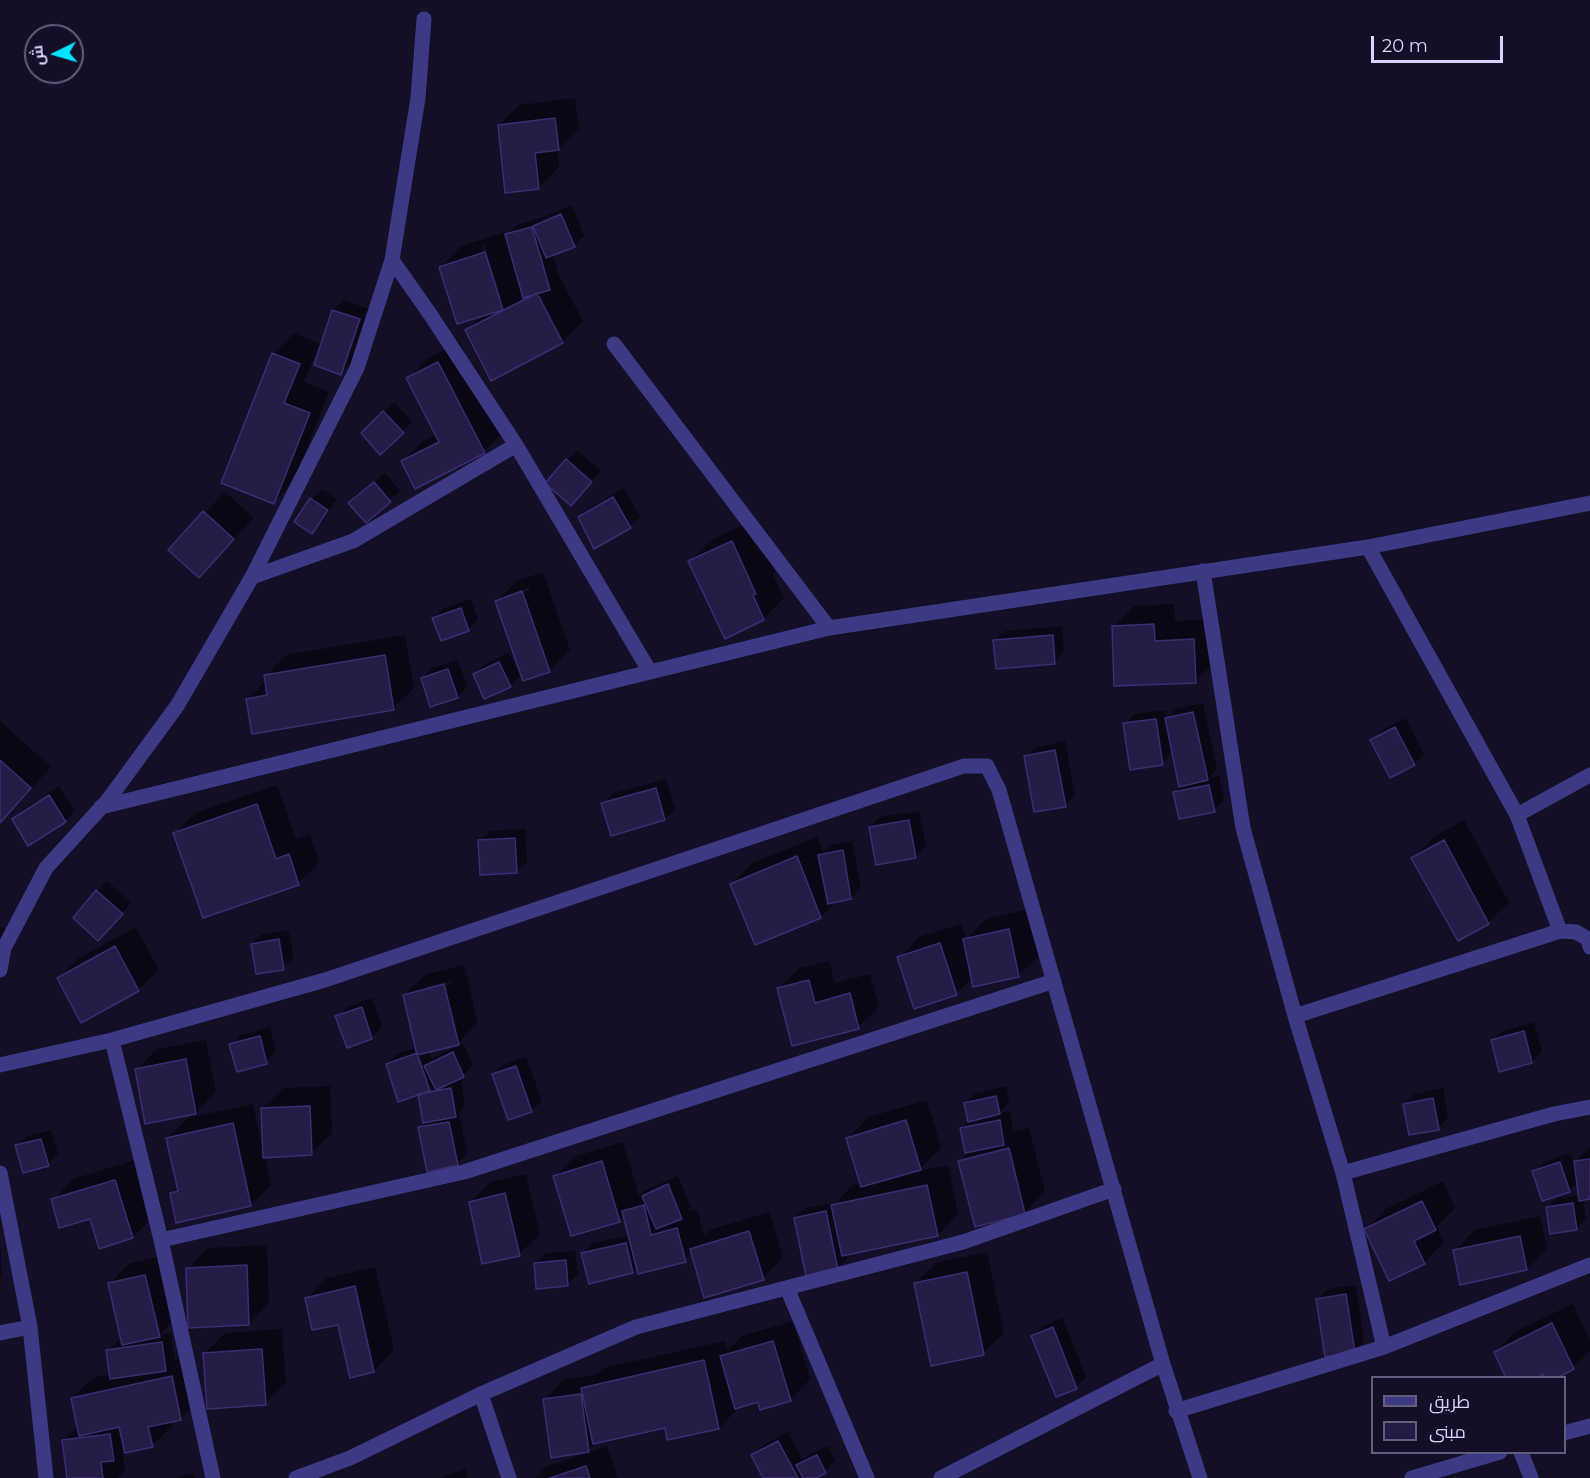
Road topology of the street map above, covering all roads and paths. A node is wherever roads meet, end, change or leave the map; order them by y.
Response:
1 (424, 19) dead end
2 (392, 260) junction
3 (614, 345) dead end
4 (516, 445) junction
5 (1590, 503) edge
6 (1368, 547) junction
7 (1203, 572) junction
8 (252, 576) junction
9 (829, 628) junction
10 (650, 672) junction
11 (1590, 775) edge
12 (101, 807) junction
13 (1517, 815) junction
14 (1560, 931) junction
15 (1590, 947) edge
16 (0, 970) edge
17 (1054, 981) junction
18 (1295, 1016) junction
19 (111, 1040) junction
20 (0, 1065) edge
21 (1590, 1107) edge
22 (0, 1173) edge
23 (1343, 1173) junction
24 (1113, 1189) junction
25 (1, 1190) edge
26 (161, 1240) junction
27 (1590, 1265) edge
28 (787, 1288) junction
29 (30, 1327) junction
30 (0, 1333) edge
31 (1384, 1347) junction
32 (1163, 1364) junction
33 (481, 1394) junction
34 (1176, 1411) junction
35 (1590, 1426) edge
36 (1566, 1433) edge
37 (1493, 1454) edge
38 (1522, 1454) edge
39 (46, 1478) edge
40 (213, 1478) edge
41 (296, 1478) edge
42 (509, 1478) edge
43 (867, 1478) edge
44 (940, 1478) edge
45 (1200, 1478) edge
46 (1412, 1478) edge
47 (1531, 1478) edge

1 - 2 street
2 - 4 street
2 - 8 street
3 - 9 street
4 - 8 street
4 - 10 street
5 - 6 street
6 - 7 street
6 - 13 street
7 - 9 street
7 - 18 street
8 - 12 street
9 - 10 street
10 - 12 street
11 - 13 street
12 - 16 street
13 - 14 street
14 - 15 street
14 - 18 street
17 - 19 street
17 - 24 street
17 - 26 street
18 - 23 street
19 - 20 street
19 - 26 street
21 - 23 street
22 - 25 street
23 - 31 street
24 - 28 street
24 - 32 street
25 - 29 street
26 - 40 street
27 - 31 street
28 - 33 street
28 - 43 street
29 - 30 street
29 - 39 street
31 - 34 street
32 - 34 street
32 - 44 street
33 - 41 street
33 - 42 street
34 - 45 street
35 - 36 street
37 - 46 street
38 - 47 street

